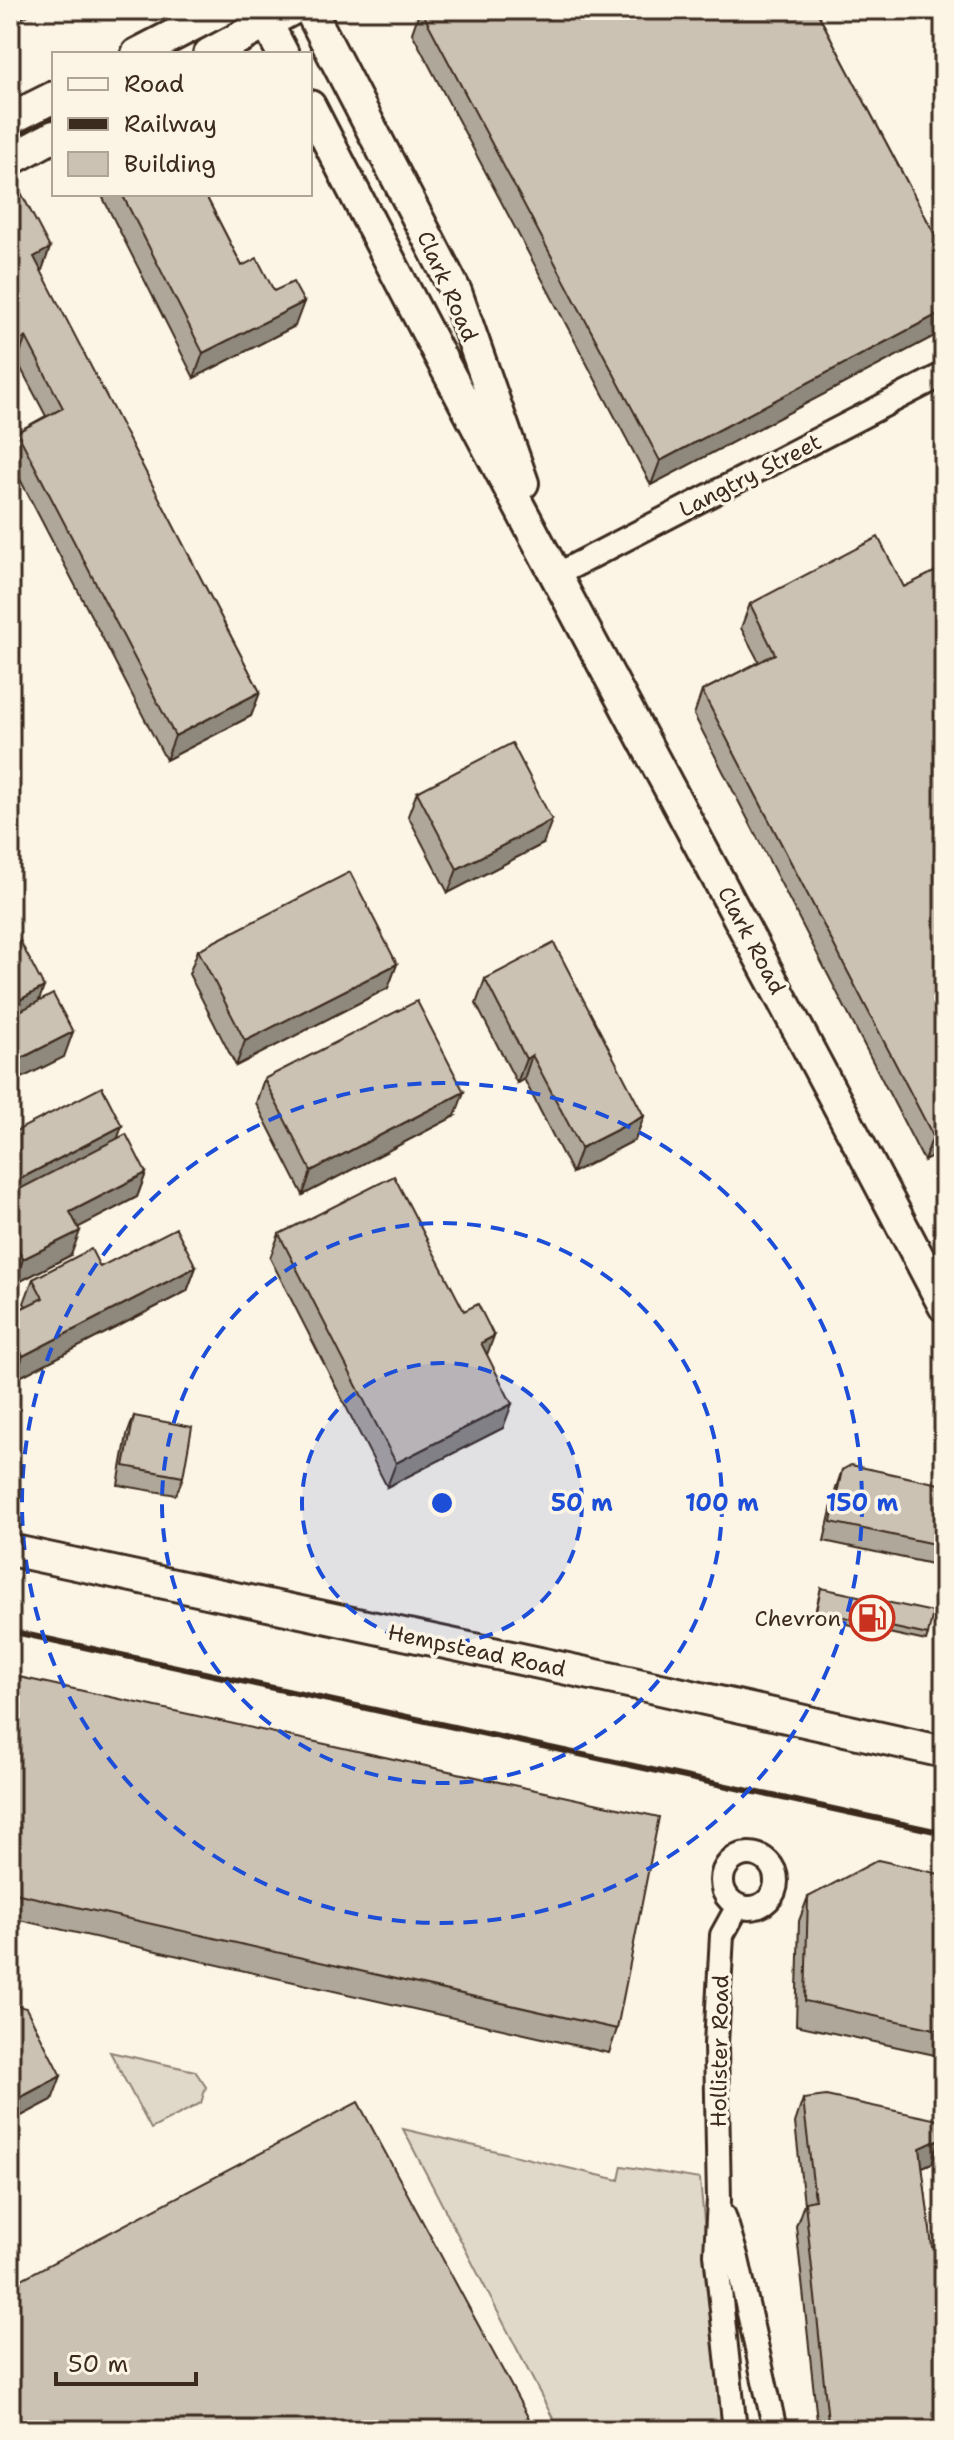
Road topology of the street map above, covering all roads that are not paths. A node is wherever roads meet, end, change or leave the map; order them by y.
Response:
1 (222, 10) edge
2 (310, 10) edge
3 (273, 14) edge
4 (141, 52) edge
5 (212, 52) edge
6 (282, 52) edge
7 (52, 98) edge
8 (312, 110) edge
9 (10, 119) edge
10 (52, 137) edge
11 (10, 160) edge
12 (944, 374) edge
13 (556, 575) junction
14 (944, 1306) edge
15 (10, 1550) edge
16 (944, 1752) edge
17 (738, 1906) dead end
18 (719, 2200) junction
19 (774, 2424) edge
20 (735, 2428) edge

1 - 4 street
2 - 13 street, Clark Road
3 - 5 street
3 - 6 street
7 - 9 street
8 - 13 street, Clark Road
10 - 11 street
12 - 13 street, Langtry Street
13 - 14 street, Clark Road
15 - 16 street, Hempstead Road
17 - 18 street, Hollister Road
18 - 19 street, Hollister Road
18 - 20 street, Hollister Road
19 - 20 street

